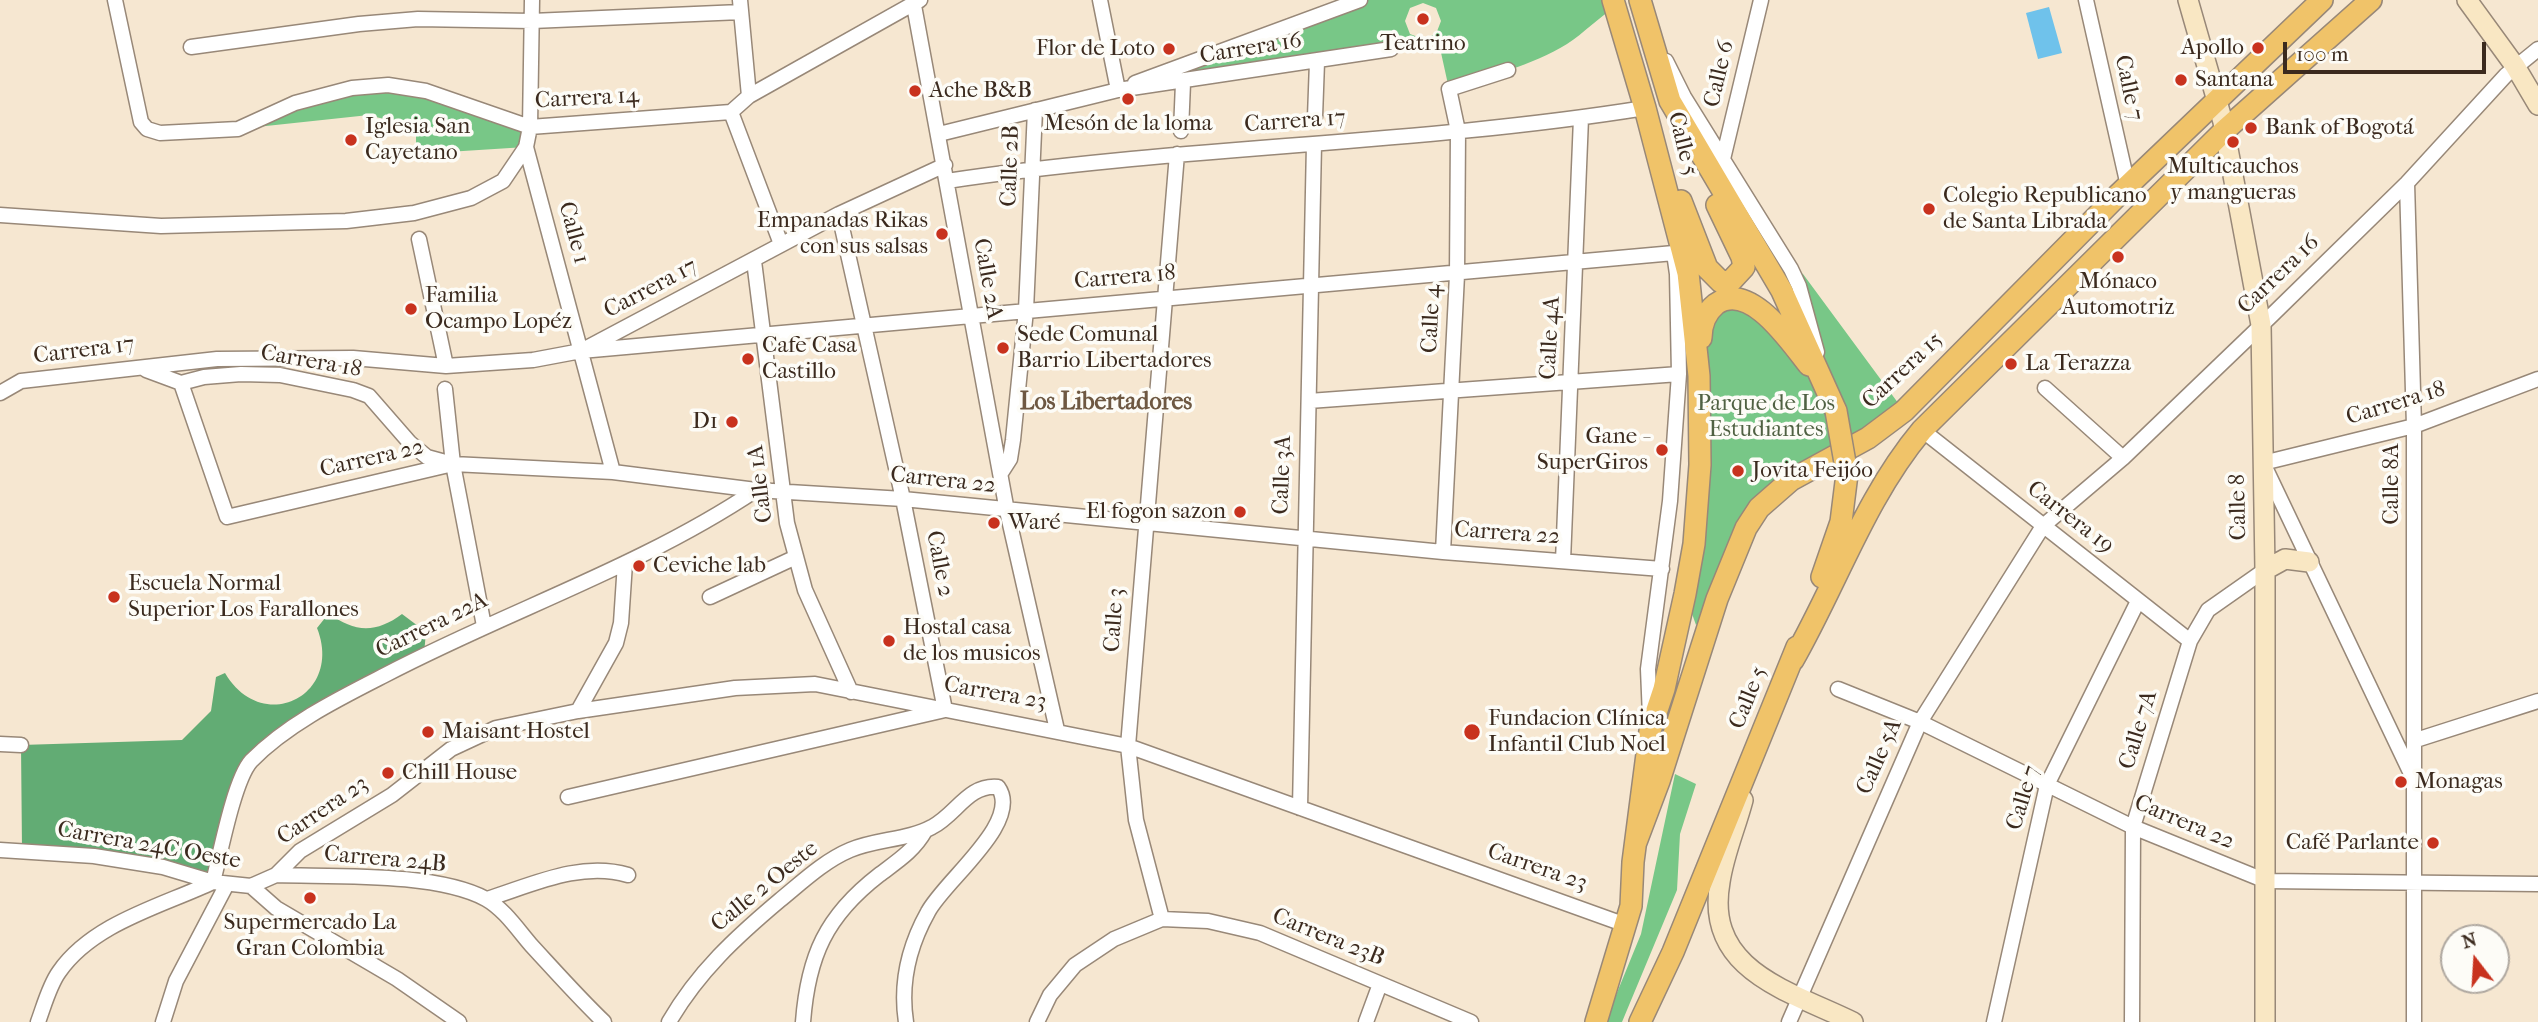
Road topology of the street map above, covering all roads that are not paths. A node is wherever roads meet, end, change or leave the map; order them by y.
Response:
1 (115, 0) edge
2 (532, 0) edge
3 (1100, 0) edge
4 (1360, 0) edge
5 (1613, 0) edge
6 (1640, 0) edge
7 (1761, 0) edge
8 (2086, 0) edge
9 (2188, 0) edge
10 (2322, 0) edge
11 (2371, 0) edge
12 (2467, 0) edge
13 (916, 1) edge
14 (741, 6) edge
15 (532, 21) junction
16 (1649, 29) junction
17 (191, 47) dead end
18 (1391, 49) dead end
19 (2538, 49) edge
20 (1317, 62) junction
21 (2515, 66) junction
22 (1508, 70) dead end
23 (1183, 83) junction
24 (1118, 90) junction
25 (749, 96) junction
26 (2218, 97) junction
27 (1670, 101) junction
28 (2538, 106) edge
29 (1645, 108) junction
30 (1035, 110) junction
31 (732, 112) junction
32 (1315, 117) dead end
33 (1581, 118) junction
34 (530, 127) junction
35 (2225, 130) junction
36 (1181, 131) dead end
37 (1458, 131) junction
38 (939, 134) junction
39 (1314, 144) junction
40 (526, 147) junction
41 (1177, 154) junction
42 (1723, 159) junction
43 (1035, 168) junction
44 (946, 173) junction
45 (2407, 183) junction
46 (2128, 186) junction
47 (839, 214) junction
48 (0, 215) edge
49 (419, 239) dead end
50 (781, 244) junction
51 (1674, 253) junction
52 (754, 261) junction
53 (1577, 263) junction
54 (1457, 275) junction
55 (1310, 286) junction
56 (1166, 297) junction
57 (1026, 310) junction
58 (970, 316) junction
59 (2261, 325) junction
60 (863, 327) junction
61 (765, 336) junction
62 (581, 351) junction
63 (446, 366) junction
64 (138, 367) junction
65 (2538, 379) edge
66 (21, 381) junction
67 (1571, 381) junction
68 (1692, 382) junction
69 (1824, 382) junction
70 (181, 383) junction
71 (0, 385) edge
72 (2045, 388) dead end
73 (445, 389) dead end
74 (1451, 390) junction
75 (0, 393) edge
76 (1309, 401) junction
77 (2414, 426) junction
78 (1922, 430) junction
79 (2123, 458) junction
80 (2263, 463) junction
81 (453, 464) junction
82 (613, 472) junction
83 (1001, 473) junction
84 (756, 490) junction
85 (785, 490) junction
86 (903, 499) junction
87 (1007, 511) junction
88 (1145, 521) junction
89 (2043, 526) junction
90 (1303, 537) junction
91 (1443, 552) junction
92 (796, 558) junction
93 (1563, 561) junction
94 (2309, 562) junction
95 (625, 564) junction
96 (1662, 569) junction
97 (2265, 570) junction
98 (710, 597) dead end
99 (2138, 601) junction
100 (484, 626) junction
101 (2190, 641) junction
102 (1793, 660) junction
103 (1838, 689) dead end
104 (851, 692) junction
105 (2538, 701) edge
106 (945, 710) junction
107 (578, 711) junction
108 (1920, 722) junction
109 (1057, 730) junction
110 (1650, 731) junction
111 (2416, 740) junction
112 (0, 744) edge
113 (21, 745) dead end
114 (1128, 746) junction
115 (1759, 746) junction
116 (2416, 784) junction
117 (2046, 785) junction
118 (568, 797) dead end
119 (1300, 808) junction
120 (2133, 827) junction
121 (925, 831) junction
122 (1636, 842) junction
123 (0, 850) edge
124 (276, 875) junction
125 (628, 875) dead end
126 (2266, 881) junction
127 (2415, 882) junction
128 (220, 883) junction
129 (2538, 884) edge
130 (251, 886) junction
131 (487, 900) junction
132 (1162, 919) junction
133 (1626, 925) junction
134 (1380, 984) junction
135 (1800, 996) junction
136 (165, 1020) edge
137 (38, 1022) edge
138 (460, 1022) edge
139 (604, 1022) edge
140 (669, 1022) edge
141 (803, 1022) edge
142 (906, 1022) edge
143 (1037, 1022) edge
144 (1366, 1022) edge
145 (1471, 1022) edge
146 (1596, 1022) edge
147 (1640, 1022) edge
148 (1789, 1022) edge
149 (1853, 1022) edge
150 (1994, 1022) edge
151 (2132, 1022) edge
152 (2265, 1022) edge
153 (2414, 1022) edge

1 - 34 street, Carrera 14
2 - 15 street, Calle 1
3 - 24 street
4 - 24 street, Carrera 16
5 - 29 main road, Calle 5
6 - 16 main road, Calle 5
7 - 42 street, Calle 6
8 - 46 street, Calle 7
9 - 26 street, Calle 8
10 - 26 main road, Carrera 15
11 - 35 main road
12 - 21 street
13 - 25 street
13 - 38 street, Calle 2A
14 - 15 street
14 - 25 street
15 - 17 street
15 - 34 street, Calle 1
16 - 27 main road, Calle 5
16 - 42 street, Calle 5
18 - 20 street, Carrera 16
19 - 21 street, Carrera 16
20 - 23 street, Carrera 16
20 - 32 street
21 - 28 street
21 - 45 street, Carrera 16
22 - 37 street, Calle 4
23 - 24 street, Carrera 16
23 - 36 street
24 - 30 street, Carrera 16
25 - 31 street
26 - 35 street, Calle 8
26 - 46 main road, Carrera 15
27 - 29 main road
27 - 69 main road, Calle 5
29 - 33 street, Carrera 17
29 - 51 street, Calle 5
29 - 68 main road, Calle 5
30 - 38 street, Carrera 16
30 - 43 street, Calle 2B
31 - 34 street, Carrera 14
31 - 50 street
33 - 37 street, Carrera 17
33 - 53 street, Calle 4A
34 - 40 street, Calle 1
35 - 59 street, Calle 8
35 - 78 main road
37 - 39 street, Carrera 17
37 - 54 street, Calle 4
38 - 44 street, Calle 2A
39 - 41 street, Carrera 17
39 - 55 street, Calle 3A
40 - 48 street, Carrera 14
40 - 62 street, Calle 1
41 - 43 street, Carrera 17
41 - 56 street, Calle 3
42 - 69 street, Calle 5
43 - 44 street, Carrera 17
43 - 57 street, Calle 2B
44 - 47 street, Carrera 17
44 - 58 street, Calle 2A
45 - 59 street, Carrera 16
45 - 77 street, Calle 8A
46 - 122 main road, Carrera 15
47 - 50 street, Carrera 17
47 - 60 street, Calle 2
49 - 63 street
50 - 52 street, Carrera 17
51 - 53 street, Carrera 18
51 - 68 street, Calle 5
52 - 61 street, Calle 1A
52 - 62 street, Carrera 17
53 - 54 street, Carrera 18
53 - 67 street, Calle 4A
54 - 55 street, Carrera 18
54 - 74 street, Calle 4
55 - 56 street, Carrera 18
55 - 76 street, Calle 3A
56 - 57 street, Carrera 18
56 - 88 street, Calle 3
57 - 58 street, Carrera 18
57 - 83 street, Calle 2B
58 - 60 street, Carrera 18
58 - 83 street, Calle 2A
59 - 79 street, Carrera 16
59 - 80 street, Calle 8
60 - 61 street, Carrera 18
60 - 86 street, Calle 2
61 - 62 street, Carrera 18
61 - 85 street, Calle 1A
62 - 63 street, Carrera 17
62 - 82 street, Calle 1
63 - 64 street, Carrera 17
64 - 66 street, Carrera 17
64 - 70 street, Carrera 18
65 - 77 street, Carrera 18
66 - 71 street, Carrera 17
66 - 75 street, Carrera 17
67 - 68 street
67 - 74 street
67 - 93 street, Calle 4A
68 - 69 main road
68 - 96 street, Calle 5
68 - 110 main road, Calle 5
69 - 102 main road, Calle 5, bridge
70 - 81 street, Carrera 18
70 - 81 street, Carrera 22
72 - 79 street
73 - 81 street
74 - 76 street
74 - 91 street, Calle 4
76 - 90 street, Calle 3A
77 - 80 street, Carrera 18
77 - 111 street, Calle 8A
78 - 89 street, Carrera 19
78 - 102 main road
79 - 89 street, Carrera 16
80 - 94 street, Calle 8A
80 - 97 street, Calle 8
81 - 82 street, Carrera 22
81 - 100 street
82 - 84 street, Carrera 22
83 - 87 street, Calle 2A
84 - 85 street, Carrera 22
84 - 95 street, Carrera 22A
85 - 86 street, Carrera 22
85 - 92 street, Calle 1A
86 - 87 street, Carrera 22
86 - 106 street, Calle 2
87 - 88 street, Carrera 22
87 - 109 street, Calle 2A
88 - 90 street, Carrera 22
88 - 114 street, Calle 3
89 - 99 street, Carrera 19
89 - 108 street, Calle 5A
90 - 91 street, Carrera 22
90 - 119 street, Calle 3A
91 - 93 street, Carrera 22
92 - 98 street
92 - 104 street, Calle 1A
93 - 96 street, Carrera 22
94 - 97 street
94 - 116 street, Calle 8A
95 - 100 street, Carrera 22A
95 - 107 street
96 - 110 street, Calle 5
97 - 101 street, Calle 7A
97 - 126 street, Calle 8
99 - 101 street, Carrera 19
99 - 117 street, Calle 7
100 - 128 street, Carrera 22A
101 - 120 street, Calle 7A
102 - 115 main road, Calle 5
103 - 108 street, Carrera 22
104 - 106 street, Carrera 23
104 - 107 street, Carrera 23
105 - 111 street
106 - 109 street, Carrera 23
106 - 118 street
107 - 124 street, Carrera 23
108 - 117 street, Carrera 22
108 - 135 street, Calle 5A
109 - 114 street, Carrera 23
110 - 122 main road, Calle 5
111 - 116 street, Calle 8A
112 - 113 street
114 - 119 street, Carrera 23
114 - 132 street, Calle 3
115 - 135 street
115 - 147 main road, Calle 5
116 - 127 street, Calle 8A
117 - 120 street, Carrera 22
117 - 150 street, Calle 7
119 - 133 street, Carrera 23
120 - 126 street, Carrera 22
120 - 151 street, Calle 7A
121 - 140 street, Calle 2 Oeste
121 - 141 street
121 - 142 street, Calle 2 Oeste
122 - 133 main road, Calle 5
123 - 128 street, Carrera 24C Oeste
124 - 130 street, Carrera 23
124 - 131 street, Carrera 24B
125 - 131 street
126 - 127 street, Carrera 22
126 - 152 street, Calle 8
127 - 129 street, Carrera 22
127 - 153 street, Calle 8A
128 - 130 street, Carrera 24C Oeste
128 - 136 street, Carrera 22A
128 - 137 street
130 - 138 street, Carrera 24C Oeste
131 - 139 street, Carrera 24B
132 - 134 street, Carrera 23B
132 - 143 street
133 - 146 main road, Calle 5
134 - 144 street
134 - 145 street, Carrera 23B
135 - 148 street, Calle 5A
135 - 149 street

